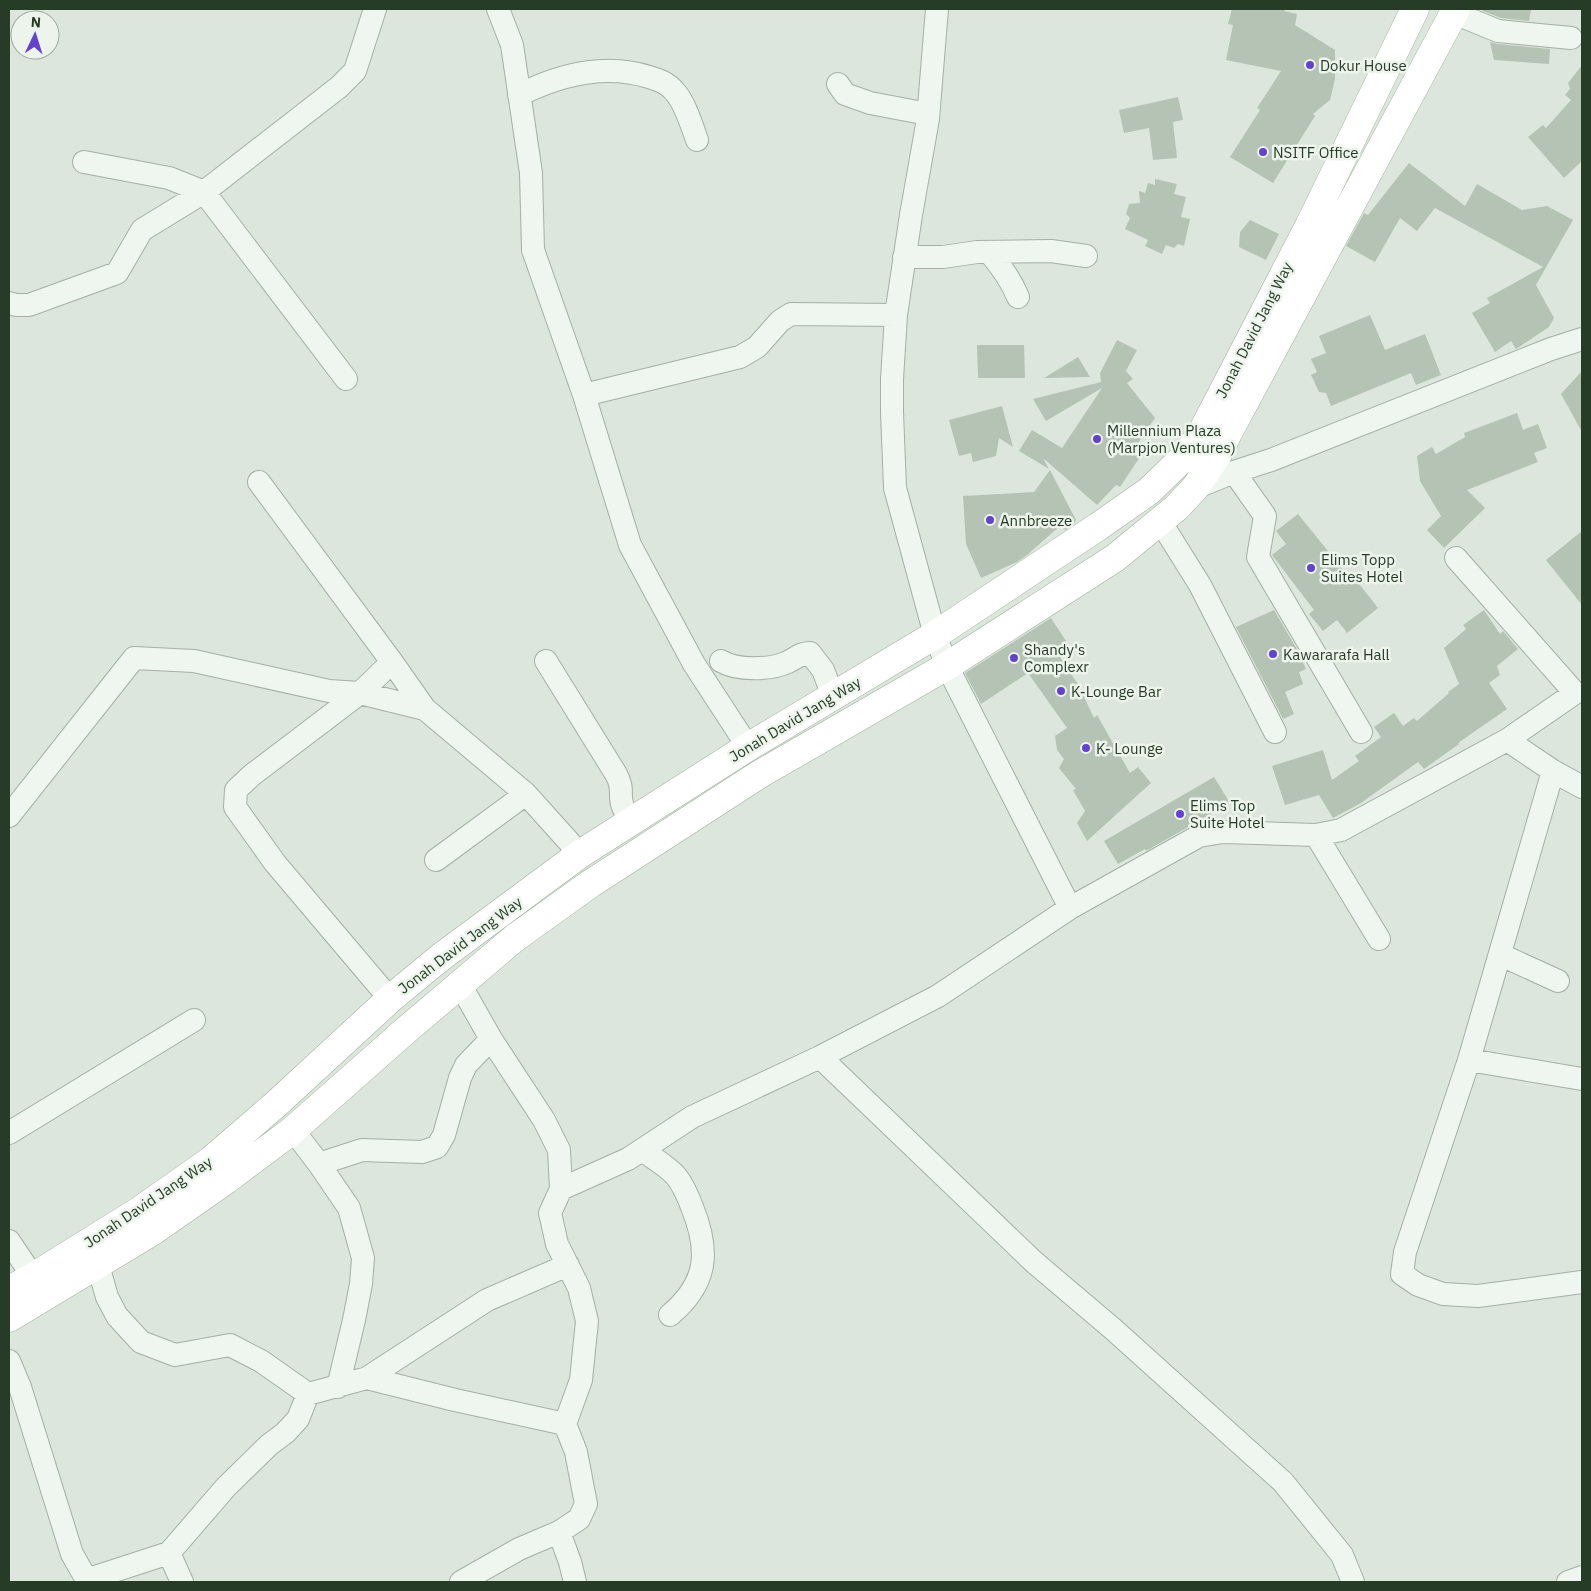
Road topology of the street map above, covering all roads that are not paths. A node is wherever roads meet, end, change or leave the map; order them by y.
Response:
1 (375, 9) edge
2 (498, 9) edge
3 (937, 9) edge
4 (1415, 9) edge
5 (1455, 11) edge
6 (1571, 38) dead end
7 (838, 84) dead end
8 (519, 95) junction
9 (928, 114) junction
10 (697, 140) dead end
11 (84, 162) dead end
12 (204, 192) junction
13 (989, 252) junction
14 (1086, 256) dead end
15 (904, 257) junction
16 (1018, 297) dead end
17 (9, 303) edge
18 (896, 315) junction
19 (1582, 339) edge
20 (346, 379) dead end
21 (584, 395) junction
22 (1234, 472) junction
23 (259, 482) dead end
24 (1195, 488) junction
25 (1160, 521) junction
26 (1456, 558) dead end
27 (935, 635) junction
28 (546, 661) dead end
29 (721, 661) dead end
30 (392, 662) junction
31 (947, 666) junction
32 (1579, 691) edge
33 (360, 693) junction
34 (833, 696) junction
35 (425, 709) junction
36 (1275, 732) dead end
37 (1361, 732) dead end
38 (1508, 740) junction
39 (748, 747) junction
40 (1553, 771) junction
41 (1582, 787) edge
42 (526, 794) junction
43 (9, 816) edge
44 (631, 822) junction
45 (1316, 835) junction
46 (580, 854) junction
47 (436, 860) dead end
48 (1070, 908) junction
49 (1379, 939) dead end
50 (1501, 956) junction
51 (1558, 980) dead end
52 (461, 986) junction
53 (390, 999) junction
54 (194, 1020) dead end
55 (491, 1039) junction
56 (820, 1057) junction
57 (1469, 1060) junction
58 (1582, 1079) edge
59 (293, 1130) junction
60 (9, 1133) edge
61 (642, 1150) junction
62 (319, 1164) junction
63 (561, 1189) junction
64 (9, 1241) edge
65 (98, 1265) junction
66 (568, 1265) junction
67 (34, 1277) junction
68 (1582, 1282) edge
69 (9, 1290) edge
70 (670, 1315) dead end
71 (9, 1318) edge
72 (9, 1361) edge
73 (367, 1378) junction
74 (338, 1388) junction
75 (308, 1394) junction
76 (565, 1424) junction
77 (559, 1532) junction
78 (168, 1553) junction
79 (1582, 1577) edge
80 (87, 1581) edge
81 (182, 1582) edge
82 (461, 1582) edge
83 (575, 1582) edge
84 (1353, 1582) edge
85 (1568, 1582) edge

1 - 12 street
2 - 8 street
3 - 9 street
4 - 27 main road, Jonah David Jang Way
5 - 6 street
5 - 24 main road
7 - 9 street
8 - 10 street
8 - 21 street
9 - 15 street
11 - 12 street
12 - 17 street
12 - 20 street
13 - 14 street
13 - 15 street
13 - 16 street
15 - 18 street
18 - 21 street
18 - 27 street
19 - 22 street
21 - 39 street
22 - 24 street
22 - 37 street
23 - 30 street
24 - 25 main road
25 - 31 main road
25 - 36 street
26 - 32 street
27 - 31 street
27 - 34 main road, Jonah David Jang Way
28 - 44 street
29 - 34 street
30 - 33 street
30 - 35 street
31 - 48 street
31 - 52 main road
32 - 38 street
33 - 35 street
33 - 43 street
33 - 53 street
34 - 39 main road, Jonah David Jang Way
35 - 42 street
38 - 40 street
38 - 45 street
39 - 44 main road, Jonah David Jang Way
40 - 41 street
40 - 50 street
42 - 46 street
42 - 47 street
44 - 46 main road, Jonah David Jang Way
45 - 48 street
45 - 49 street
46 - 53 main road, Jonah David Jang Way
48 - 56 street
50 - 51 street
50 - 57 street
52 - 55 street
52 - 59 main road
53 - 67 main road, Jonah David Jang Way
54 - 60 street
55 - 62 street
55 - 63 street
56 - 61 street
56 - 84 street
57 - 58 street
57 - 68 street
59 - 62 street
59 - 65 main road
61 - 63 street
61 - 70 street
62 - 74 street
63 - 66 street
64 - 67 street
65 - 71 main road
65 - 75 street
66 - 73 street
66 - 76 street
67 - 69 main road, Jonah David Jang Way
72 - 80 street
73 - 74 street
73 - 76 street
74 - 75 street
75 - 78 street
76 - 77 street
77 - 82 street
77 - 83 street
78 - 80 street
78 - 81 street
79 - 85 street

